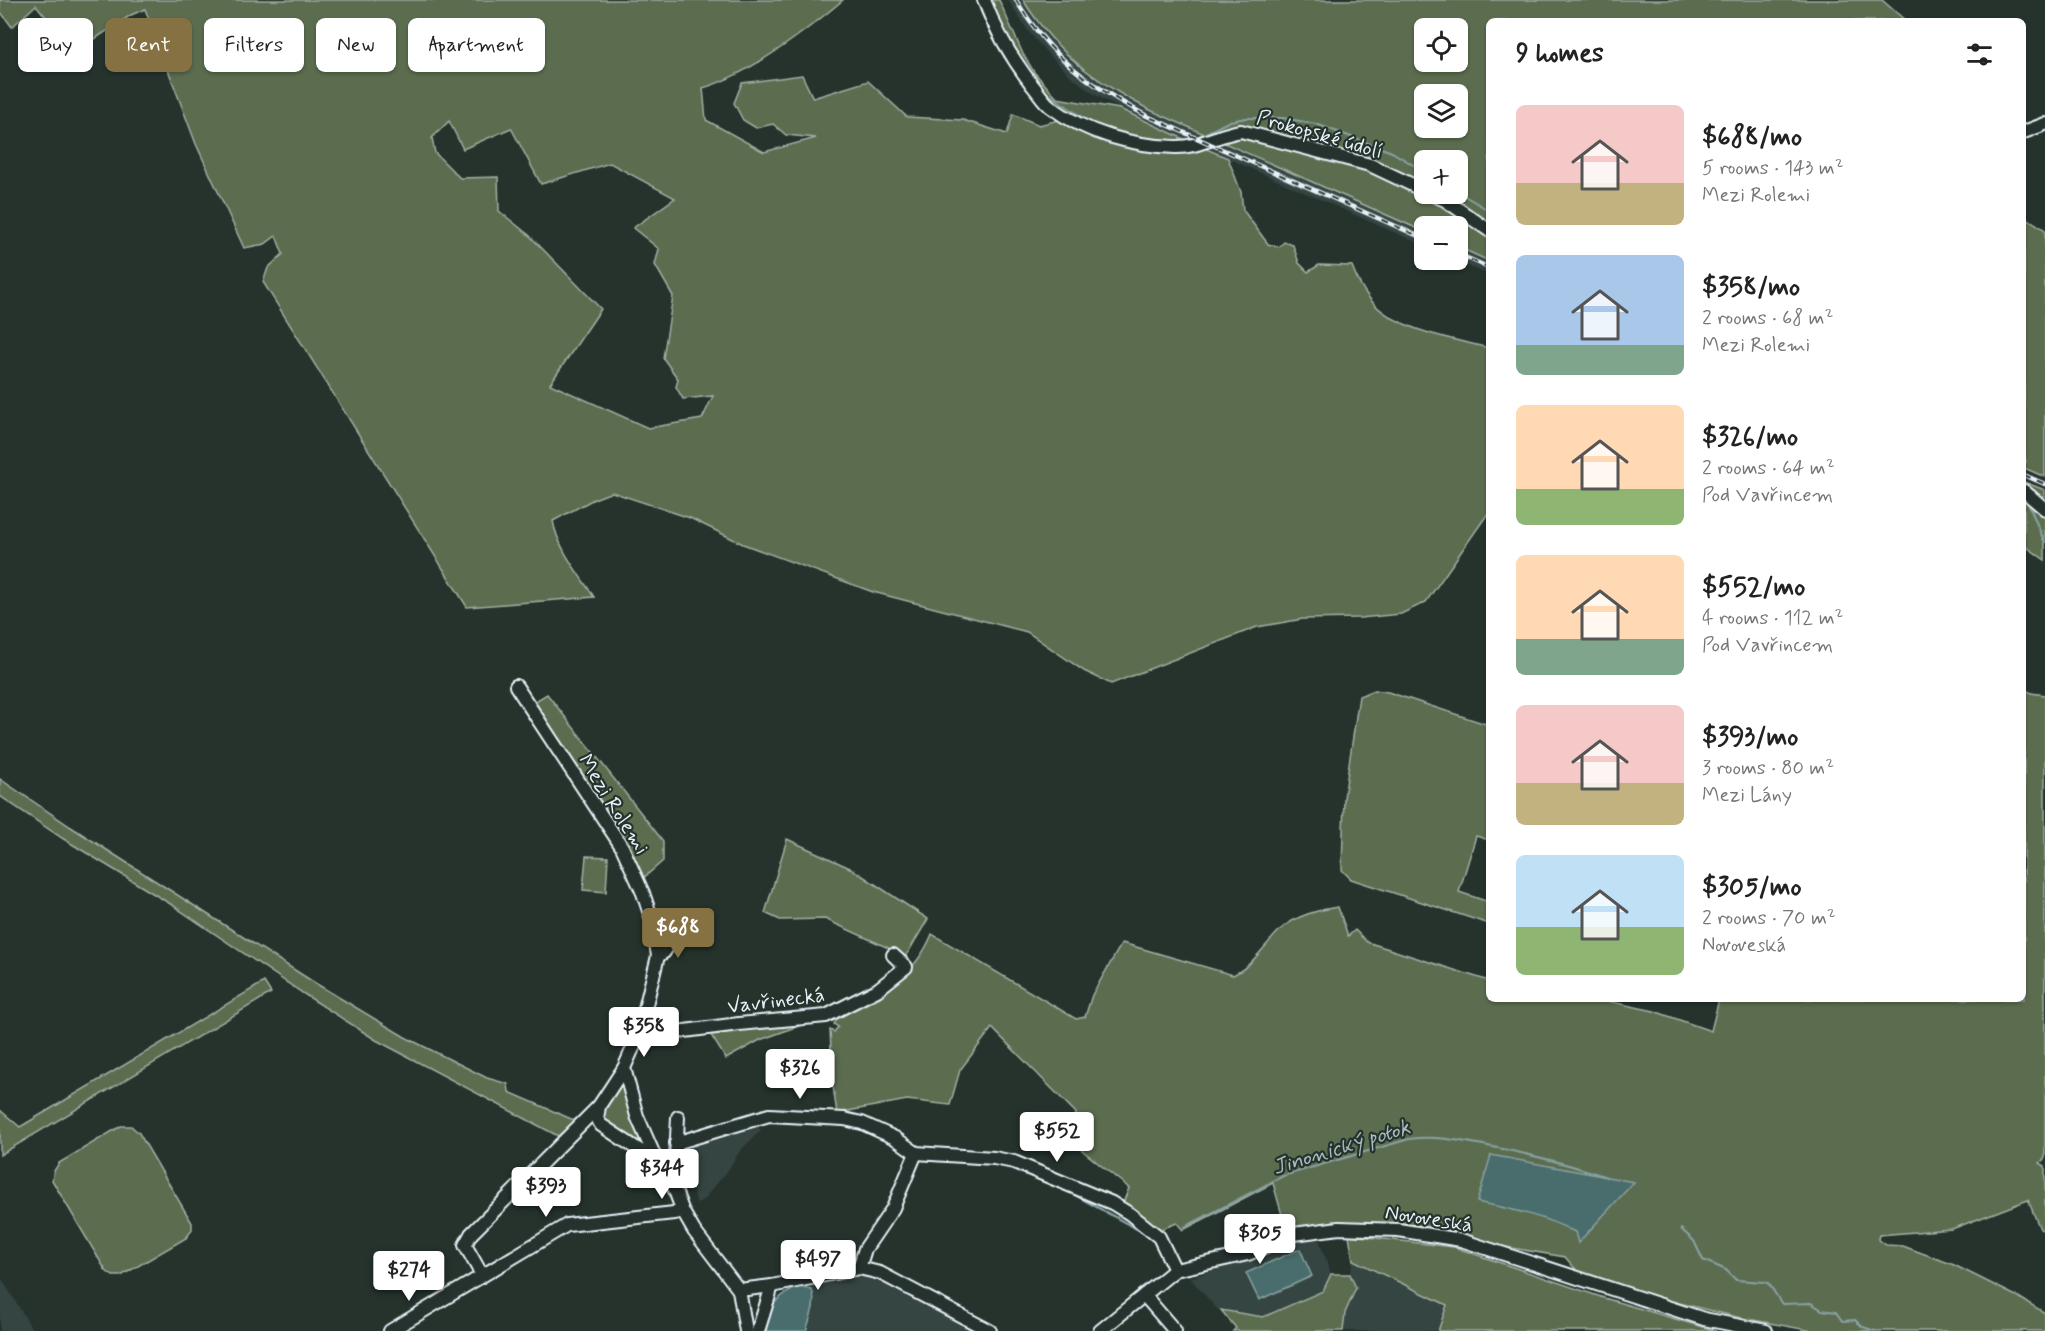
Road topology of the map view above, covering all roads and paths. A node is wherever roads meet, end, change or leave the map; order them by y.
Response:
1 (984, 0) edge
2 (2045, 124) edge
3 (2026, 131) edge
4 (1414, 186) edge
5 (1451, 204) edge
6 (1486, 228) edge
7 (2026, 492) edge
8 (2045, 509) edge
9 (516, 686) dead end
10 (674, 937) dead end
11 (893, 955) dead end
12 (658, 956) junction
13 (638, 1037) junction
14 (624, 1068) junction
15 (599, 1106) junction
16 (678, 1117) dead end
17 (676, 1143) junction
18 (916, 1153) junction
19 (657, 1162) junction
20 (670, 1177) junction
21 (683, 1212) junction
22 (859, 1268) junction
23 (1175, 1270) junction
24 (482, 1275) junction
25 (772, 1286) junction
26 (739, 1290) junction
27 (1144, 1295) junction
28 (390, 1331) edge
29 (746, 1331) edge
30 (759, 1331) edge
31 (990, 1331) edge
32 (1100, 1331) edge
33 (1175, 1331) edge
34 (1766, 1331) edge

1 - 4 street, Prokopské údolí
2 - 3 street
5 - 6 street
7 - 8 street
9 - 12 street, Mezi Rolemi
10 - 12 street
11 - 13 street, Vavřinecká
12 - 13 street, Mezi Rolemi
13 - 14 street, Mezi Rolemi
14 - 15 street, Mezi Rolemi
14 - 19 street
15 - 19 street
15 - 24 street, Mezi Rolemi
16 - 17 street
17 - 18 street
17 - 20 street
18 - 22 street
18 - 23 street
19 - 20 street
20 - 21 street
21 - 24 street
21 - 26 street
22 - 25 street
22 - 31 street
23 - 27 street, Novoveská
23 - 34 street, Novoveská
24 - 28 street
25 - 26 street
25 - 30 street
26 - 29 street
27 - 32 street, Novoveská
27 - 33 street

